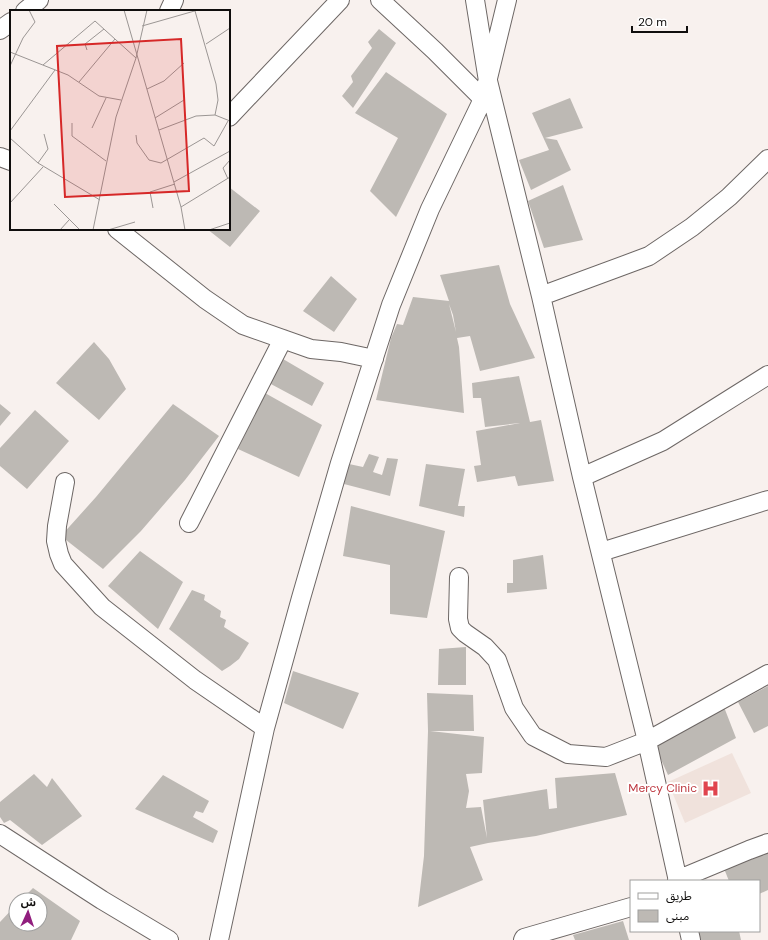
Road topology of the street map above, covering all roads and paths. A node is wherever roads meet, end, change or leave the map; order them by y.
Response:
1 (39, 0) edge
2 (174, 0) edge
3 (340, 0) edge
4 (380, 0) edge
5 (475, 0) edge
6 (507, 0) edge
7 (26, 10) edge
8 (169, 10) edge
9 (10, 23) edge
10 (0, 30) edge
11 (488, 81) junction
12 (483, 99) junction
13 (230, 116) edge
14 (0, 157) edge
15 (768, 159) edge
16 (10, 160) edge
17 (120, 230) edge
18 (541, 296) junction
19 (283, 340) junction
20 (374, 359) junction
21 (768, 375) edge
22 (582, 477) junction
23 (64, 482) dead end
24 (768, 500) edge
25 (189, 523) dead end
26 (601, 552) junction
27 (459, 577) dead end
28 (768, 674) edge
29 (265, 728) junction
30 (647, 742) junction
31 (0, 834) edge
32 (768, 843) edge
33 (678, 880) edge
34 (680, 880) edge
35 (630, 907) edge
36 (169, 940) edge
37 (219, 940) edge
38 (523, 940) edge

1 - 7 street
2 - 8 street
3 - 13 street
4 - 12 street
5 - 11 street
6 - 11 street
9 - 10 street
11 - 12 street
11 - 18 street
12 - 20 street
14 - 16 street
15 - 18 street
17 - 19 street
18 - 22 street
19 - 20 street
19 - 25 street
20 - 29 street
21 - 22 street
22 - 26 street
23 - 29 street
24 - 26 street
26 - 30 street
27 - 30 street
28 - 30 street
29 - 37 street
30 - 33 street
31 - 36 street
32 - 34 street
35 - 38 street

